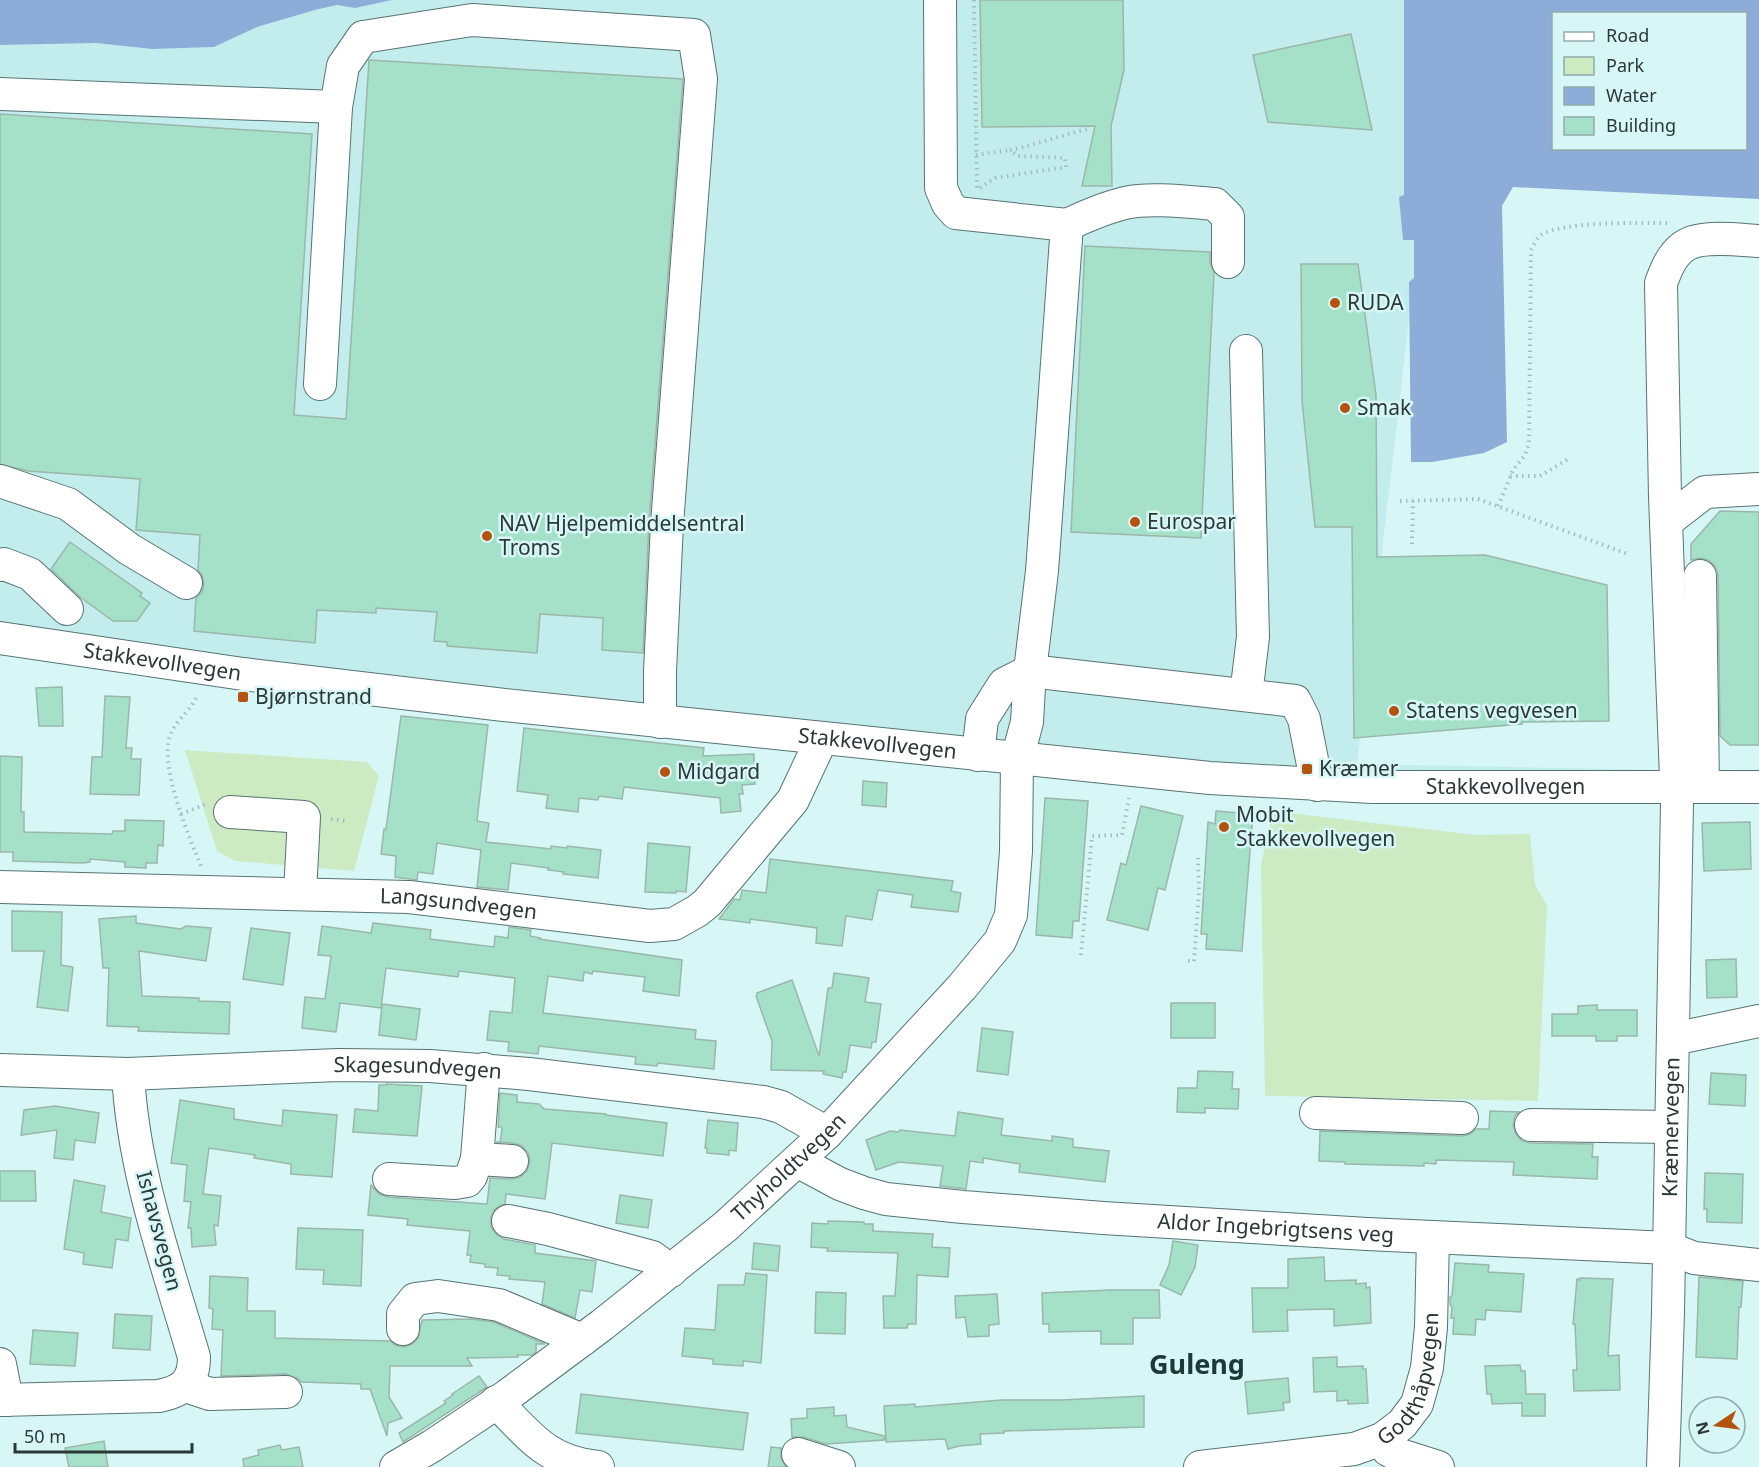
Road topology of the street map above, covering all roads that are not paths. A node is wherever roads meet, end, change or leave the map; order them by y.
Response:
1 (940, 0) edge
2 (0, 94) edge
3 (336, 107) junction
4 (1067, 225) junction
5 (1759, 241) edge
6 (1228, 262) dead end
7 (1246, 351) dead end
8 (320, 384) dead end
9 (0, 481) edge
10 (1759, 489) edge
11 (1665, 522) junction
12 (0, 565) edge
13 (1700, 576) dead end
14 (186, 583) dead end
15 (67, 609) dead end
16 (0, 639) edge
17 (1030, 671) junction
18 (1246, 695) junction
19 (660, 722) junction
20 (822, 738) junction
21 (978, 755) junction
22 (1017, 759) junction
23 (1317, 785) junction
24 (1690, 787) junction
25 (1759, 787) edge
26 (230, 812) dead end
27 (0, 887) edge
28 (300, 893) junction
29 (1759, 1021) edge
30 (1673, 1039) junction
31 (0, 1070) edge
32 (484, 1070) junction
33 (128, 1074) junction
34 (1316, 1113) dead end
35 (1462, 1118) dead end
36 (1531, 1125) dead end
37 (1671, 1126) junction
38 (827, 1133) junction
39 (477, 1159) junction
40 (512, 1161) dead end
41 (797, 1161) junction
42 (389, 1179) dead end
43 (508, 1221) dead end
44 (1433, 1237) junction
45 (1669, 1248) junction
46 (1759, 1265) edge
47 (671, 1271) junction
48 (403, 1329) dead end
49 (582, 1340) junction
50 (0, 1364) edge
51 (186, 1386) junction
52 (286, 1392) dead end
53 (3, 1400) edge
54 (496, 1402) junction
55 (1382, 1439) junction
56 (798, 1454) dead end
57 (1663, 1464) edge
58 (396, 1467) edge
59 (598, 1467) edge
60 (839, 1467) edge
61 (1200, 1467) edge
62 (1438, 1467) edge

1 - 4 street
2 - 3 street
3 - 8 street
3 - 19 street
4 - 6 street
4 - 17 street, Thyholdtvegen
5 - 11 street
7 - 18 street
9 - 14 street
10 - 11 street
11 - 24 street
12 - 15 street
13 - 24 street
16 - 19 street, Stakkevollvegen
17 - 18 street
17 - 21 street
17 - 22 street, Thyholdtvegen
18 - 23 street
19 - 20 street, Stakkevollvegen
20 - 21 street, Stakkevollvegen
20 - 28 street, Langsundvegen
21 - 22 street, Stakkevollvegen
22 - 23 street, Stakkevollvegen
22 - 38 street, Thyholdtvegen
23 - 24 street, Stakkevollvegen
24 - 25 street, Stakkevollvegen
24 - 30 street, Kræmervegen
26 - 28 street
27 - 28 street, Langsundvegen
29 - 30 street
30 - 37 street, Kræmervegen
31 - 33 street, Skagesundvegen
32 - 33 street, Skagesundvegen
32 - 38 street, Skagesundvegen
32 - 39 street
33 - 51 street, Ishavsvegen
34 - 35 street
36 - 37 street
37 - 45 street, Kræmervegen
38 - 41 street, Thyholdtvegen
39 - 40 street
39 - 42 street
41 - 44 street, Aldor Ingebrigtsens veg
41 - 47 street, Thyholdtvegen
43 - 47 street
44 - 45 street, Aldor Ingebrigtsens veg
44 - 55 street, Godthåpvegen
45 - 46 street, Aldor Ingebrigtsens veg
45 - 57 street, Kræmervegen
47 - 49 street, Thyholdtvegen
48 - 49 street
49 - 54 street, Thyholdtvegen
50 - 53 street
51 - 52 street
51 - 53 street
54 - 58 street, Thyholdtvegen
54 - 59 street
55 - 61 street, Godthåpvegen
55 - 62 street
56 - 60 street

